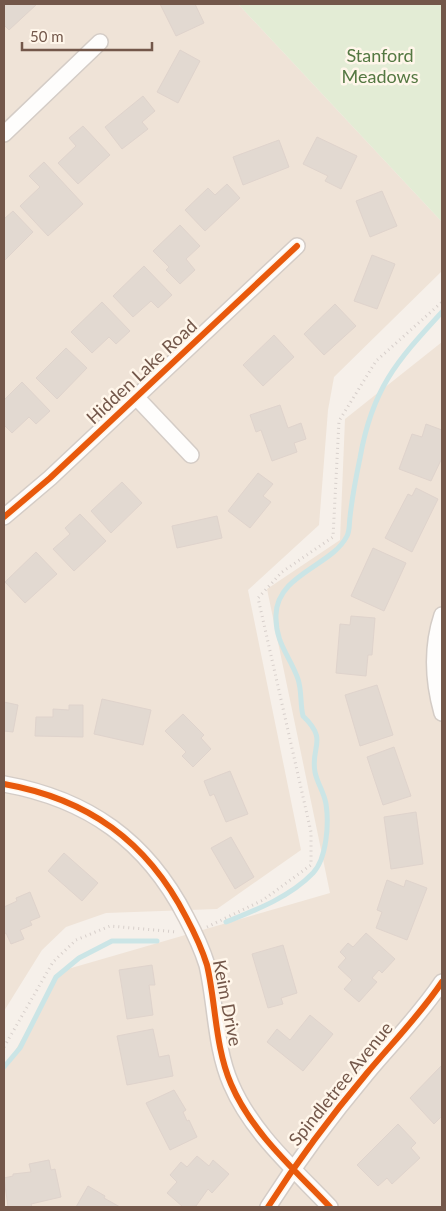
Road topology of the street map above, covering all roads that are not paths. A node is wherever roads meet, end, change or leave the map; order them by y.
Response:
1 (100, 42) dead end
2 (4, 134) edge
3 (297, 246) dead end
4 (137, 398) junction
5 (191, 455) dead end
6 (4, 517) edge
7 (442, 615) edge
8 (442, 713) edge
9 (4, 784) edge
10 (442, 982) edge
11 (293, 1168) junction
12 (268, 1207) edge
13 (330, 1207) edge

1 - 2 street
3 - 4 street, Hidden Lake Road
4 - 5 street, Hidden Lake Road
4 - 6 street, Hidden Lake Road
7 - 8 street
9 - 11 street, Keim Drive
10 - 11 street, Spindletree Avenue
11 - 12 street, Spindletree Avenue
11 - 13 street, Keim Drive

